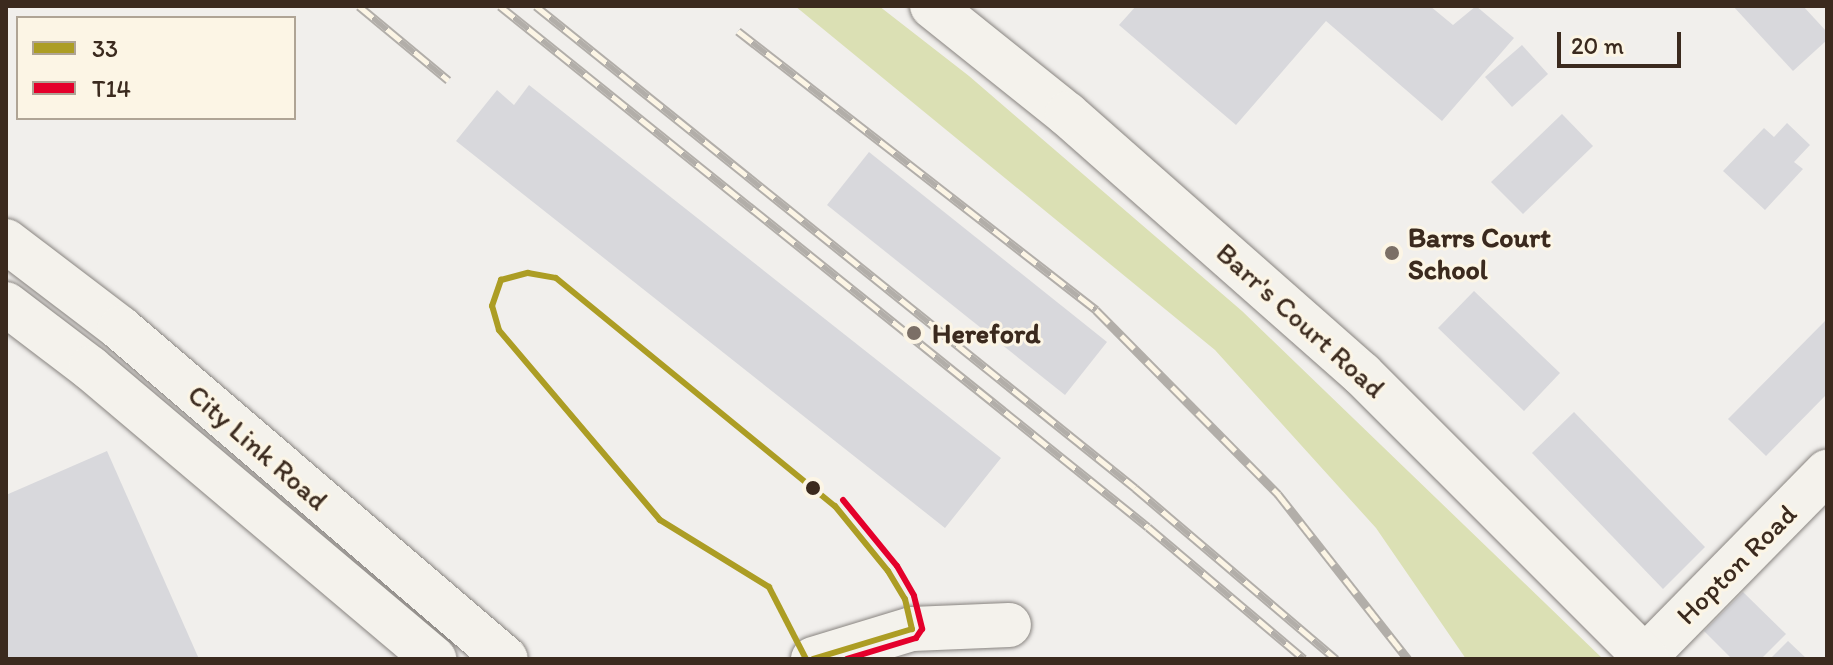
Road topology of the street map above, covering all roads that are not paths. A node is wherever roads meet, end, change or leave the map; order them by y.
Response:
1 (932, 6) edge
2 (6, 241) edge
3 (6, 304) edge
4 (1827, 472) edge
5 (1009, 625) dead end
6 (1646, 658) edge
7 (434, 659) edge
8 (506, 659) edge
9 (813, 659) edge

1 - 6 main road, Barr's Court Road
2 - 8 main road, City Link Road
3 - 7 main road, City Link Road
4 - 6 main road, Hopton Road
5 - 9 main road

